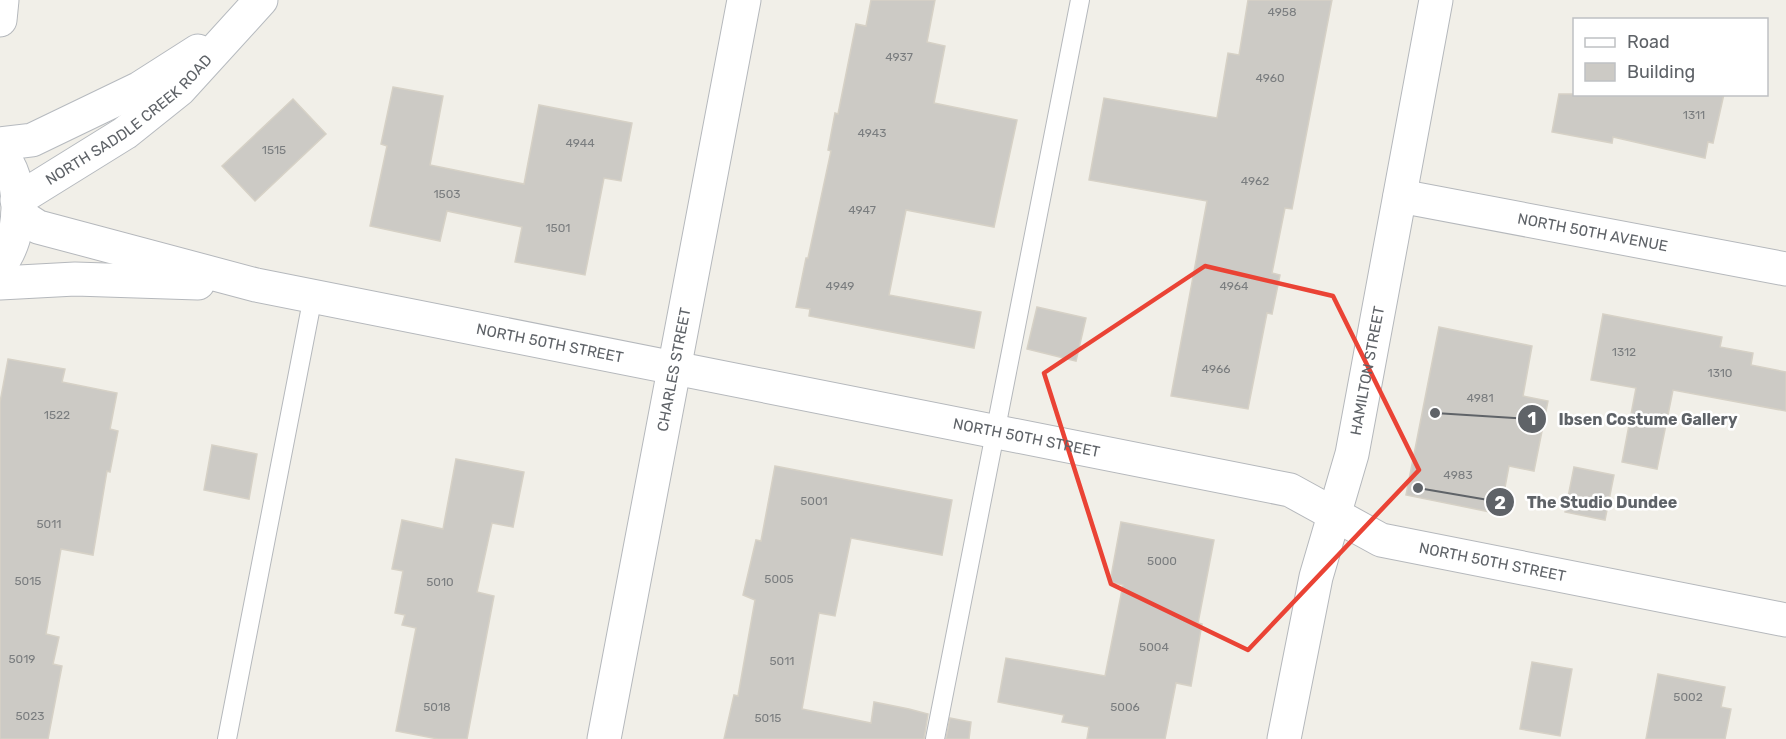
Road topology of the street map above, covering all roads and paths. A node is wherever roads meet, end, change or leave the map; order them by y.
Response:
1 (2, 0) edge
2 (261, 0) edge
3 (744, 0) edge
4 (1080, 0) edge
5 (1436, 0) edge
6 (0, 20) edge
7 (233, 29) junction
8 (0, 144) edge
9 (0, 153) edge
10 (1400, 196) junction
11 (17, 207) junction
12 (0, 265) edge
13 (1786, 269) edge
14 (0, 283) edge
15 (256, 285) junction
16 (313, 296) junction
17 (675, 367) junction
18 (994, 429) junction
19 (1335, 514) junction
20 (1786, 620) edge
21 (227, 739) edge
22 (604, 739) edge
23 (935, 739) edge
24 (1284, 739) edge

1 - 6 street
2 - 7 street, NORTH SADDLE CREEK ROAD
3 - 17 street, CHARLES STREET
4 - 18 lane
5 - 10 street, HAMILTON STREET
7 - 8 street, NORTH SADDLE CREEK ROAD
7 - 11 street, NORTH SADDLE CREEK ROAD
9 - 11 street
10 - 13 street, NORTH 50TH AVENUE
10 - 19 street, HAMILTON STREET
11 - 12 street
11 - 15 street, NORTH 50TH STREET
14 - 15 street, NORTH 50TH STREET
15 - 16 street, NORTH 50TH STREET
16 - 17 street, NORTH 50TH STREET
16 - 21 lane
17 - 18 street, NORTH 50TH STREET
17 - 22 street, CHARLES STREET
18 - 19 street, NORTH 50TH STREET
18 - 23 lane
19 - 20 street, NORTH 50TH STREET
19 - 24 street, HAMILTON STREET

